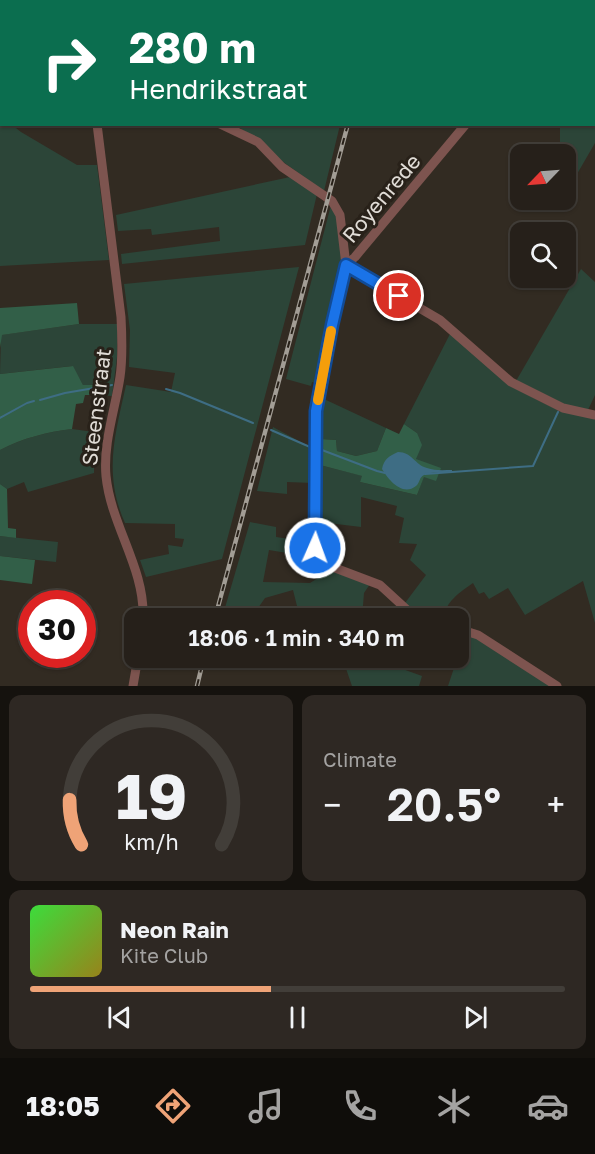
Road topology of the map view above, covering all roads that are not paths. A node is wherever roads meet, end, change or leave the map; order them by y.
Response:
1 (97, 126) edge
2 (224, 126) edge
3 (464, 126) edge
4 (346, 265) junction
5 (595, 415) edge
6 (142, 608) edge
7 (405, 608) edge
8 (469, 632) edge
9 (136, 668) edge
10 (133, 686) edge
11 (557, 686) edge

1 - 6 street, Steenstraat
2 - 4 street
3 - 4 street, Royenrede
4 - 5 street
4 - 7 street
8 - 11 street
9 - 10 street

